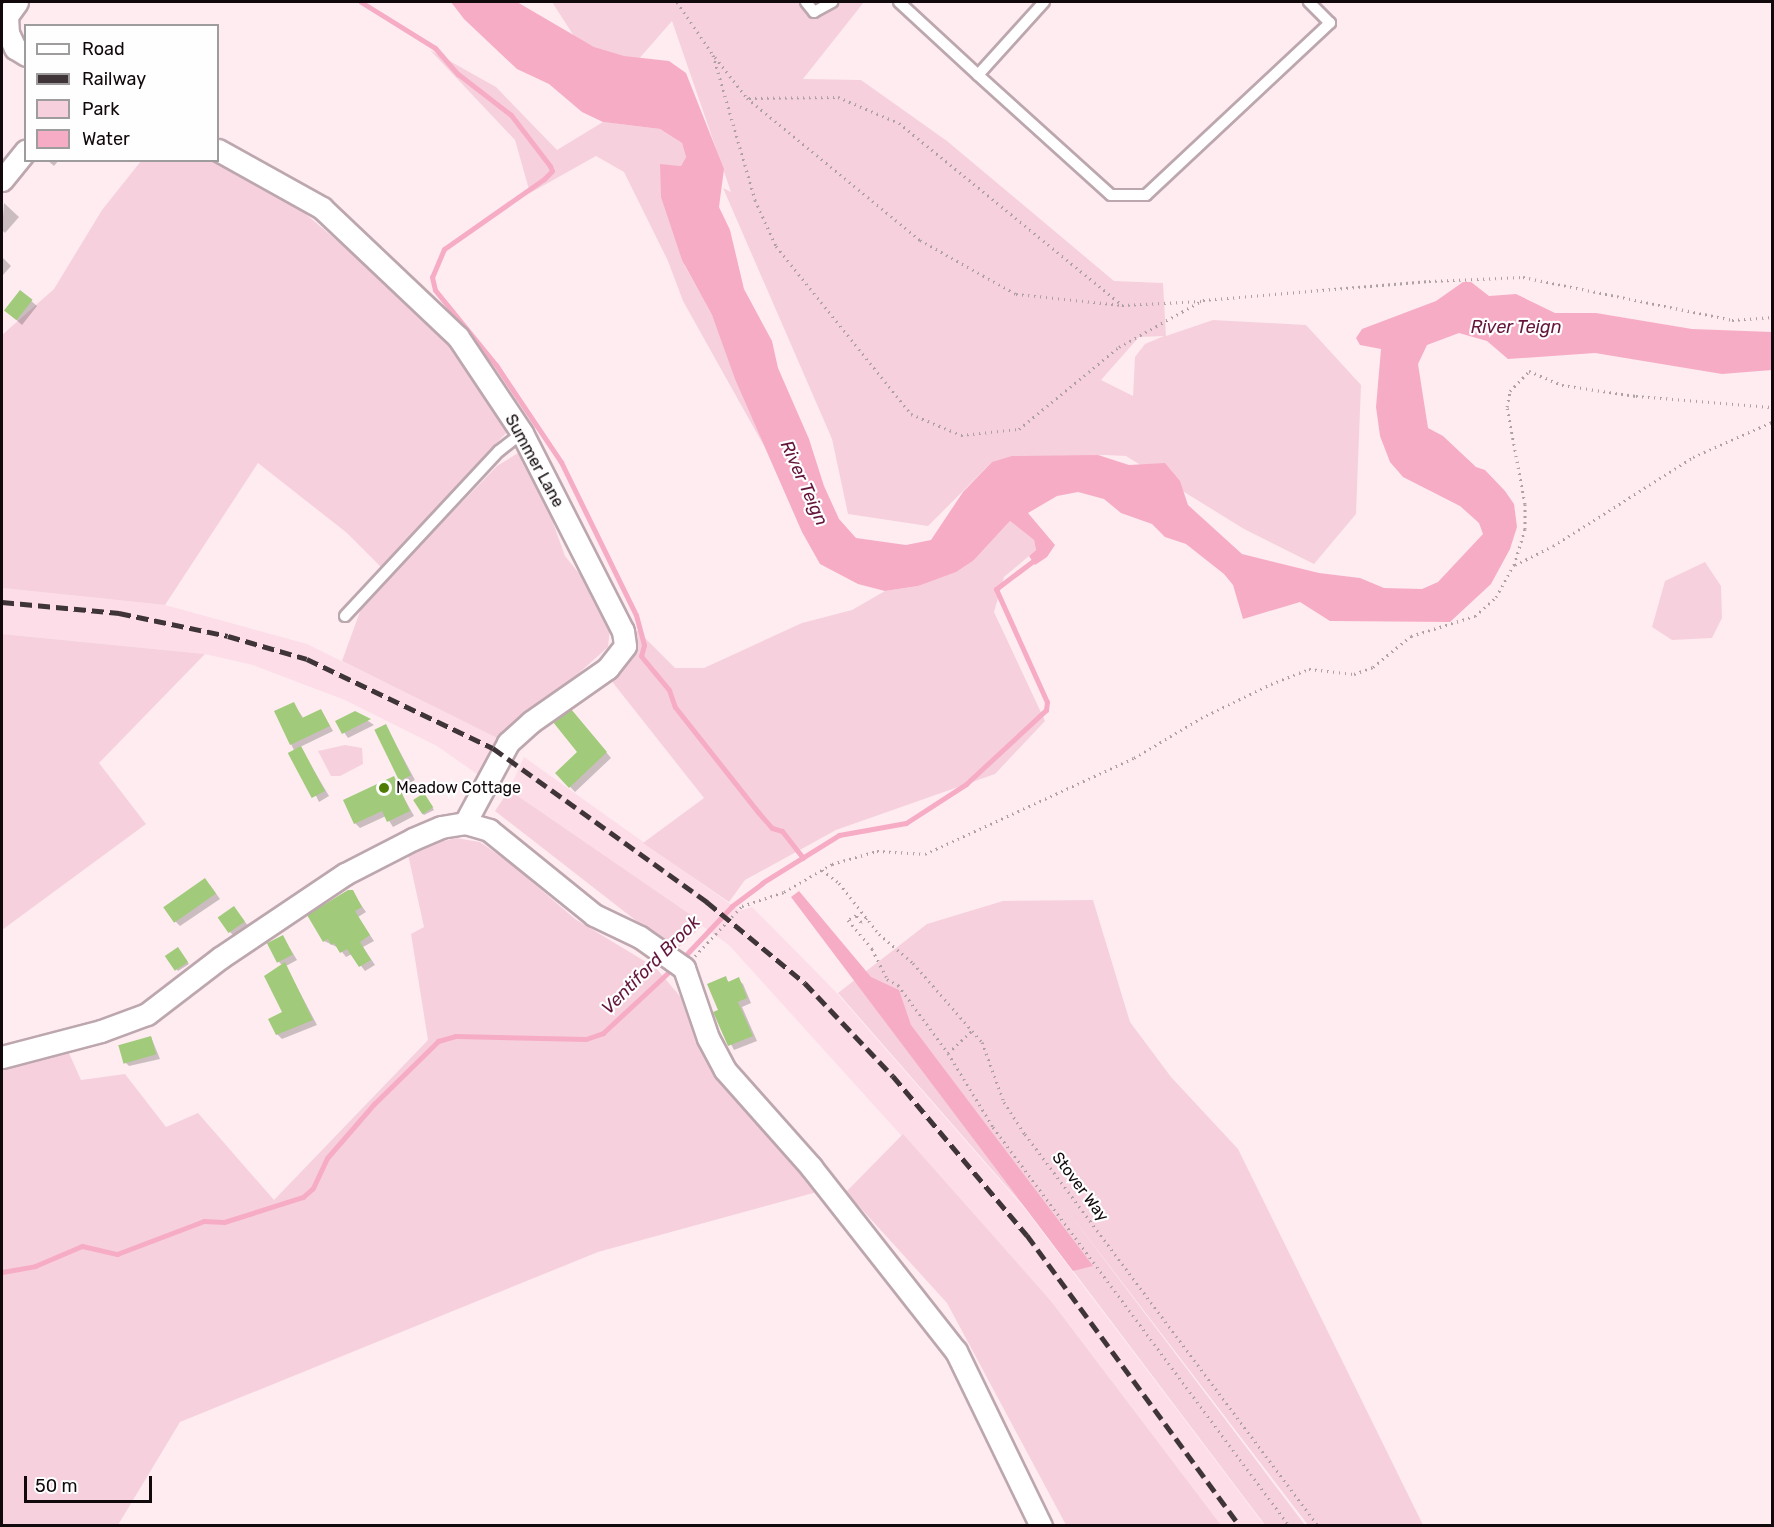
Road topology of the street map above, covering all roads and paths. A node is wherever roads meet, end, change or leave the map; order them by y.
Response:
1 (17, 2) edge
2 (677, 2) edge
3 (806, 2) edge
4 (832, 2) edge
5 (899, 2) edge
6 (1044, 2) edge
7 (1309, 2) edge
8 (24, 54) edge
9 (713, 55) junction
10 (978, 75) junction
11 (747, 98) junction
12 (219, 151) edge
13 (24, 152) edge
14 (2, 180) edge
15 (1203, 300) junction
16 (1122, 305) junction
17 (1773, 317) edge
18 (1773, 407) edge
19 (1773, 422) edge
20 (522, 433) junction
21 (1514, 565) junction
22 (345, 616) dead end
23 (465, 823) junction
24 (822, 870) junction
25 (867, 918) junction
26 (677, 963) junction
27 (972, 1032) junction
28 (948, 1053) junction
29 (2, 1057) edge
30 (1041, 1526) edge
31 (1289, 1526) edge
32 (1318, 1526) edge

1 - 8 street
2 - 9 path
3 - 4 lane
5 - 10 lane
6 - 10 lane
7 - 10 lane
9 - 11 path
9 - 15 path
11 - 16 path
11 - 16 path
12 - 20 street, Summer Lane
13 - 14 street
15 - 16 path
15 - 17 path
18 - 21 path
19 - 21 path
20 - 22 lane
20 - 23 street, Summer Lane
21 - 24 path
23 - 26 street
23 - 29 street
24 - 25 path, Stover Way
24 - 26 path
25 - 27 path, Stover Way
25 - 28 path
26 - 30 street
27 - 28 path
27 - 32 path, Stover Way
28 - 31 path

